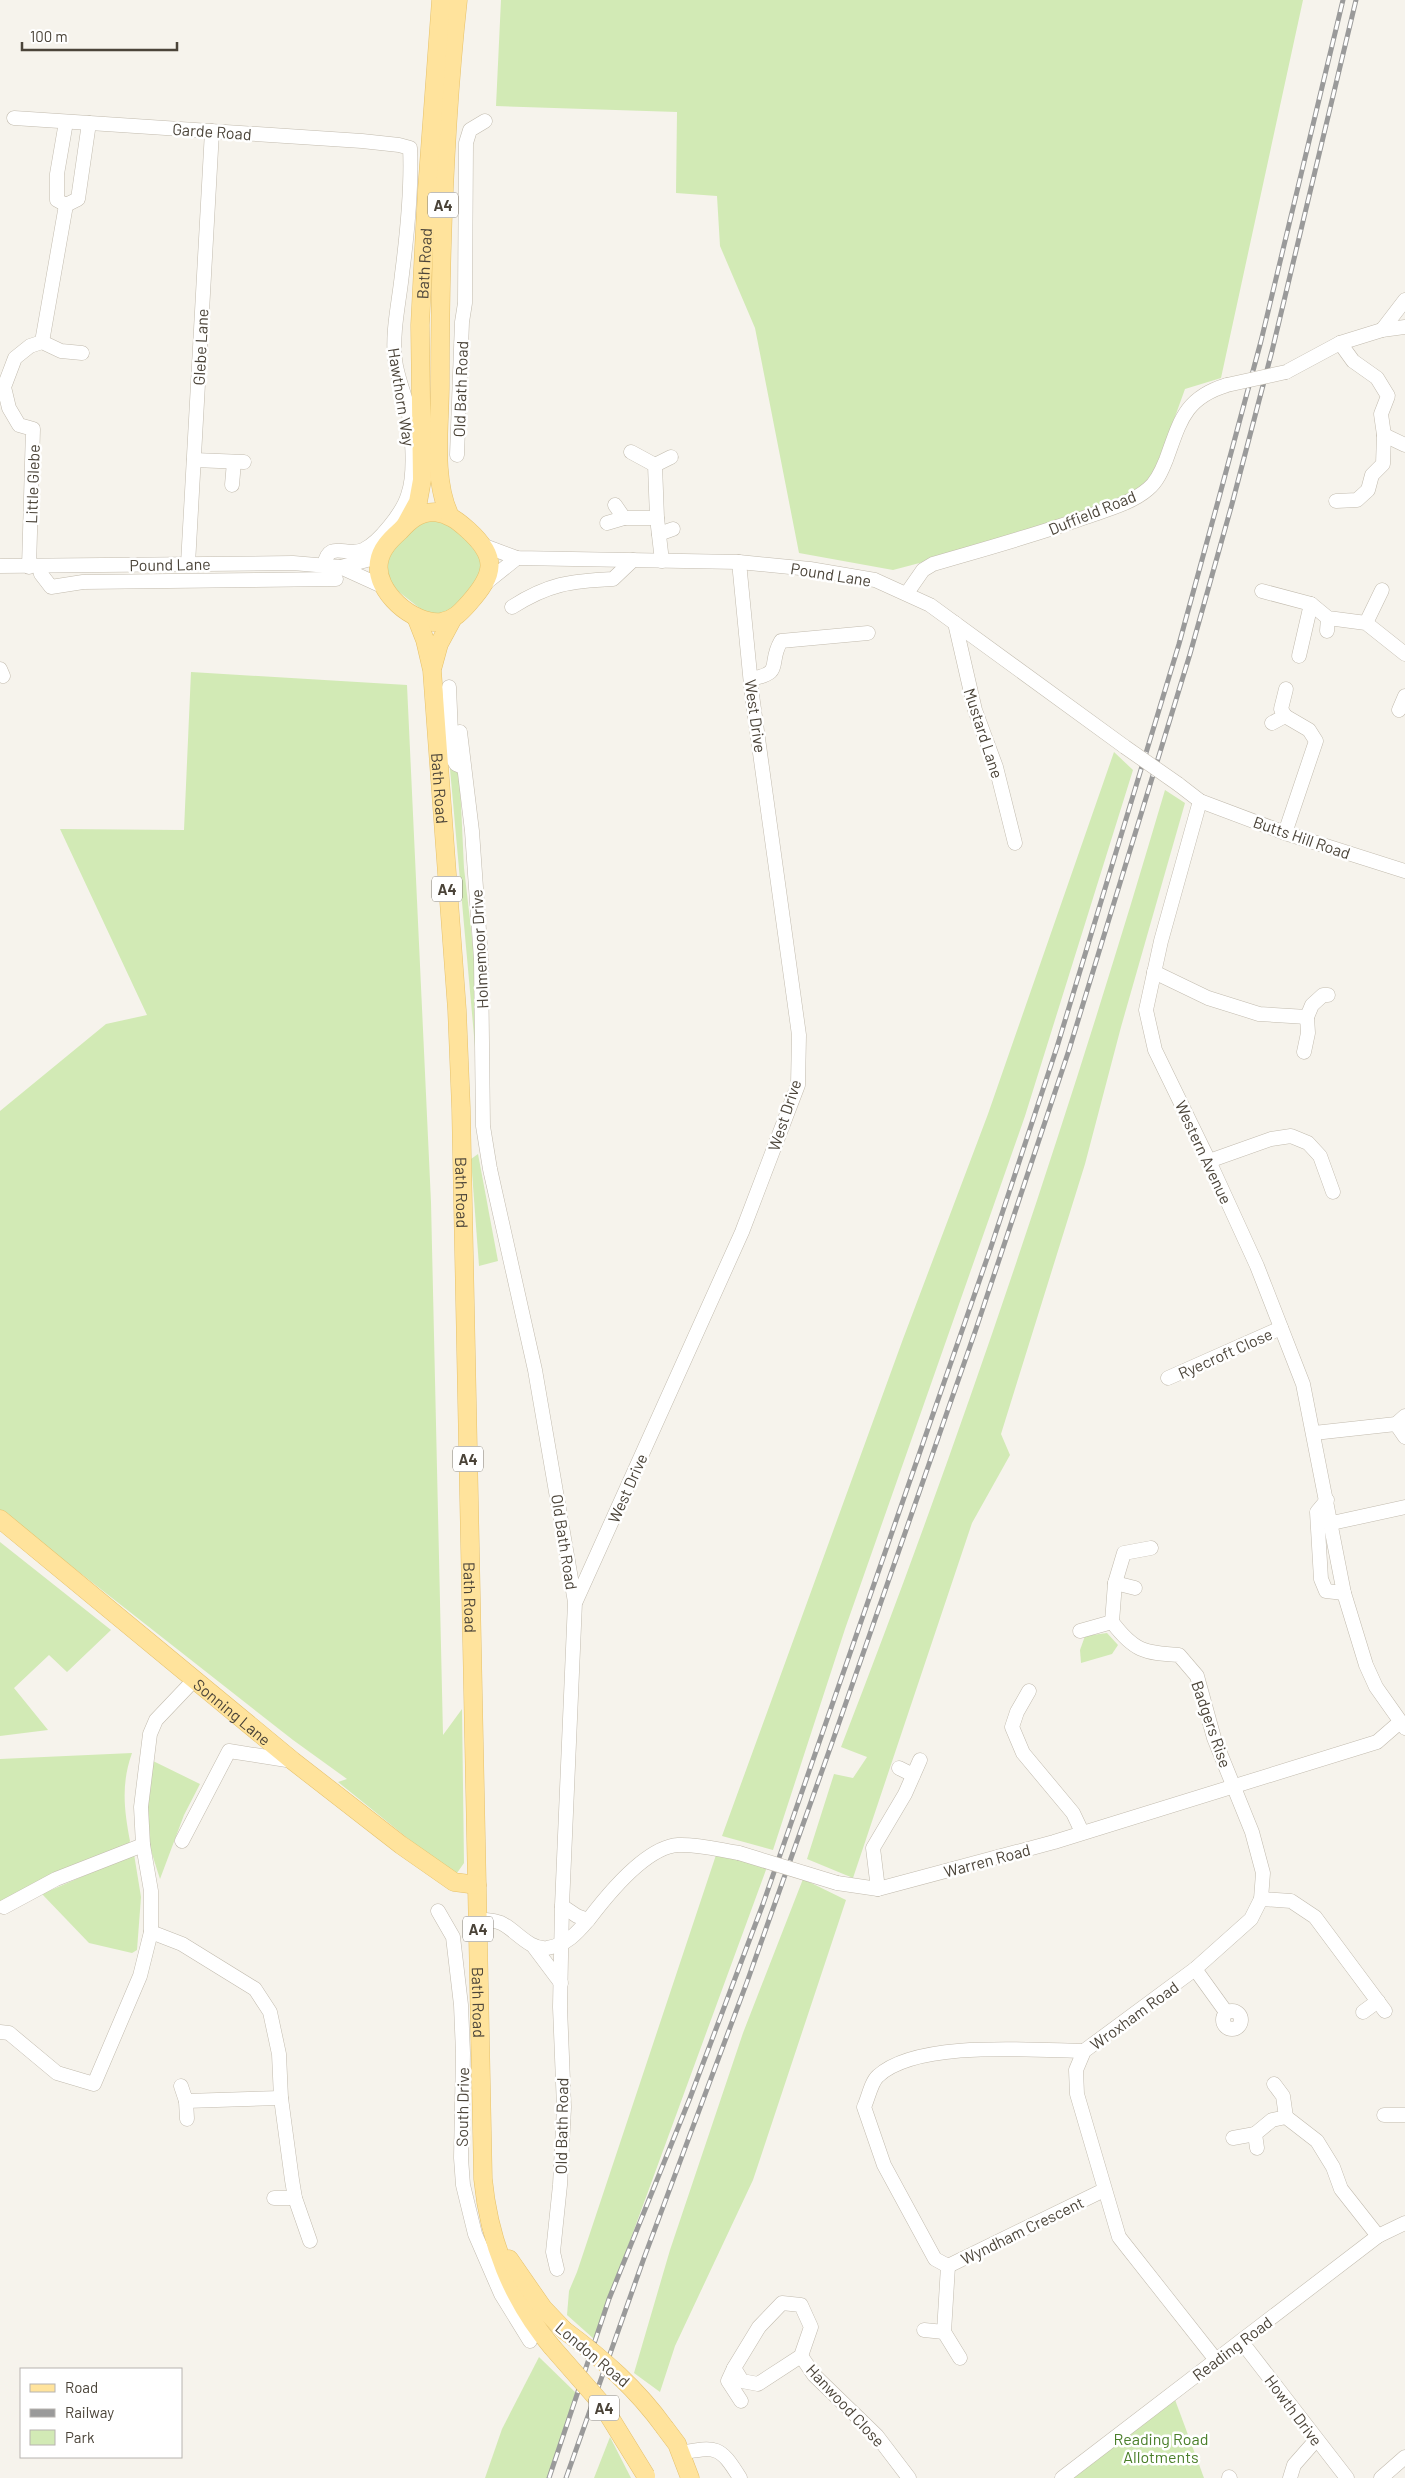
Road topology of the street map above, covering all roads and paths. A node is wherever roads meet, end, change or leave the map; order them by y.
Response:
1 (441, 0) edge
2 (458, 0) edge
3 (14, 118) dead end
4 (485, 121) dead end
5 (66, 122) junction
6 (89, 123) junction
7 (212, 131) junction
8 (410, 148) joint
9 (66, 205) junction
10 (1405, 300) edge
11 (462, 322) junction
12 (440, 324) junction
13 (420, 325) junction
14 (1405, 327) edge
15 (1382, 330) junction
16 (42, 342) junction
17 (1340, 343) junction
18 (82, 353) dead end
19 (2, 387) edge
20 (1384, 435) junction
21 (1405, 445) edge
22 (631, 452) dead end
23 (457, 455) dead end
24 (671, 457) dead end
25 (194, 460) junction
26 (655, 464) junction
27 (232, 485) dead end
28 (1336, 501) dead end
29 (615, 505) dead end
30 (450, 516) junction
31 (624, 518) junction
32 (657, 518) junction
33 (607, 523) dead end
34 (406, 524) junction
35 (673, 529) dead end
36 (659, 534) junction
37 (482, 545) junction
38 (384, 549) junction
39 (517, 558) junction
40 (633, 560) junction
41 (662, 560) junction
42 (739, 562) junction
43 (293, 563) junction
44 (188, 564) junction
45 (0, 566) edge
46 (324, 566) junction
47 (34, 567) junction
48 (338, 573) junction
49 (292, 581) junction
50 (487, 582) junction
51 (384, 586) junction
52 (1382, 590) dead end
53 (1262, 591) dead end
54 (908, 593) junction
55 (1311, 604) junction
56 (512, 607) dead end
57 (416, 617) junction
58 (453, 618) junction
59 (955, 623) junction
60 (1366, 623) junction
61 (868, 633) dead end
62 (1405, 654) edge
63 (1299, 656) dead end
64 (432, 670) junction
65 (751, 679) junction
66 (449, 687) dead end
67 (1286, 689) dead end
68 (1405, 696) edge
69 (1399, 710) dead end
70 (1285, 716) junction
71 (1272, 723) dead end
72 (460, 732) dead end
73 (463, 767) junction
74 (1200, 801) junction
75 (1285, 832) junction
76 (1015, 843) dead end
77 (1405, 871) edge
78 (1154, 972) junction
79 (1328, 995) dead end
80 (1306, 1017) junction
81 (1304, 1052) dead end
82 (461, 1108) junction
83 (484, 1109) junction
84 (1209, 1160) junction
85 (1333, 1192) dead end
86 (1281, 1328) junction
87 (1168, 1378) dead end
88 (1401, 1420) edge
89 (1314, 1433) junction
90 (1405, 1437) edge
91 (1327, 1500) junction
92 (1405, 1507) edge
93 (0, 1519) edge
94 (1332, 1523) junction
95 (1151, 1548) dead end
96 (1115, 1583) junction
97 (1136, 1588) dead end
98 (1344, 1593) junction
99 (575, 1602) junction
100 (1112, 1622) junction
101 (1080, 1631) dead end
102 (194, 1680) junction
103 (1029, 1691) dead end
104 (1402, 1725) edge
105 (920, 1760) dead end
106 (293, 1761) junction
107 (899, 1768) dead end
108 (913, 1775) junction
109 (1235, 1786) junction
110 (1082, 1832) junction
111 (182, 1840) dead end
112 (143, 1845) junction
113 (477, 1885) junction
114 (878, 1889) junction
115 (1261, 1898) junction
116 (562, 1906) junction
117 (4, 1907) dead end
118 (438, 1912) dead end
119 (478, 1919) junction
120 (588, 1920) junction
121 (151, 1932) junction
122 (562, 1942) junction
123 (534, 1946) junction
124 (1195, 1970) junction
125 (561, 1983) junction
126 (1226, 2012) dead end
127 (1363, 2012) dead end
128 (0, 2032) edge
129 (1084, 2052) junction
130 (1274, 2084) dead end
131 (181, 2086) dead end
132 (281, 2098) junction
133 (186, 2101) junction
134 (1384, 2115) dead end
135 (1405, 2115) edge
136 (1286, 2117) junction
137 (187, 2119) dead end
138 (1233, 2138) dead end
139 (482, 2156) junction
140 (461, 2158) junction
141 (1104, 2190) junction
142 (274, 2198) dead end
143 (295, 2198) junction
144 (1405, 2223) edge
145 (494, 2230) junction
146 (1378, 2236) junction
147 (310, 2242) dead end
148 (948, 2266) junction
149 (557, 2268) dead end
150 (924, 2330) dead end
151 (944, 2332) junction
152 (530, 2341) dead end
153 (1241, 2341) junction
154 (801, 2356) junction
155 (960, 2358) dead end
156 (1216, 2360) junction
157 (734, 2368) junction
158 (741, 2401) dead end
159 (1316, 2440) junction
160 (680, 2453) junction
161 (1405, 2457) edge
162 (646, 2477) edge
163 (690, 2478) edge
164 (740, 2478) edge
165 (909, 2478) edge
166 (1062, 2478) edge
167 (1290, 2478) edge
168 (1347, 2478) edge
169 (1381, 2478) edge

1 - 13 main road, Bath Road / A4
2 - 12 main road, Bath Road / A4
3 - 5 street, Garde Road
4 - 11 street, Old Bath Road
5 - 6 street, Garde Road
5 - 9 street
6 - 7 street, Garde Road
6 - 9 street
7 - 8 street, Garde Road
7 - 25 street, Glebe Lane
8 - 46 street, Hawthorn Way
9 - 16 street
10 - 15 street
11 - 12 street, Old Bath Road
11 - 23 street, Old Bath Road
12 - 13 main road
12 - 30 main road, Bath Road / A4
13 - 34 main road, Bath Road / A4
14 - 15 street, Duffield Road
15 - 17 street, Duffield Road
16 - 18 street
16 - 19 street, Little Glebe
17 - 20 street
17 - 54 street, Duffield Road, bridge
19 - 47 street, Little Glebe
20 - 21 street
20 - 28 street
22 - 26 street
24 - 26 street
25 - 27 street
25 - 44 street, Glebe Lane
26 - 32 street
29 - 31 street
30 - 34 main road
30 - 37 main road
31 - 32 street
31 - 33 street
32 - 36 street
34 - 38 main road
35 - 36 street
36 - 41 street
37 - 39 street, Pound Lane
37 - 50 main road
38 - 48 street, Pound Lane
38 - 51 main road
39 - 40 street, Pound Lane
39 - 50 street
40 - 41 street, Pound Lane
40 - 56 street
41 - 42 street, Pound Lane
42 - 54 street, Pound Lane
42 - 65 street, West Drive
43 - 44 street, Pound Lane
43 - 46 street, Pound Lane
43 - 49 street
44 - 47 street, Pound Lane
45 - 47 street, Pound Lane
46 - 48 street, Pound Lane
47 - 49 street
48 - 49 street
48 - 51 street, Pound Lane
50 - 58 main road
51 - 57 main road
52 - 60 street
53 - 55 street
54 - 59 street, Pound Lane
55 - 60 street
55 - 63 street
57 - 58 main road
57 - 64 main road, Bath Road / A4
58 - 64 main road, Bath Road / A4
59 - 74 street, Pound Lane, bridge
59 - 76 street, Mustard Lane
60 - 62 street
61 - 65 street
64 - 82 main road, Bath Road / A4
65 - 99 street, West Drive
66 - 73 street, Holmemoor Drive
67 - 70 street
68 - 69 street
70 - 71 street
70 - 75 street
72 - 73 street, Holmemoor Drive
73 - 83 street, Holmemoor Drive
74 - 75 street, Butts Hill Road
74 - 78 street, Western Avenue
75 - 77 street, Butts Hill Road
78 - 80 street
78 - 84 street, Western Avenue
79 - 80 street
80 - 81 street
82 - 83 street
82 - 113 main road, Bath Road / A4
83 - 99 street, Old Bath Road
84 - 85 street
84 - 86 street, Western Avenue
86 - 87 street, Ryecroft Close
86 - 89 street, Western Avenue
88 - 89 street
88 - 90 street
89 - 91 street, Western Avenue
91 - 94 street, Western Avenue
91 - 98 street
92 - 94 street
93 - 102 main road, Sonning Lane
94 - 98 street, Western Avenue
95 - 96 street
96 - 97 street
96 - 100 street
98 - 104 street, Western Avenue
99 - 116 street, Old Bath Road
100 - 101 street
100 - 109 street, Badgers Rise
102 - 106 main road, Sonning Lane
102 - 112 street
103 - 110 street
104 - 109 street, Warren Road
105 - 108 street
106 - 111 street
106 - 113 main road, Sonning Lane
107 - 108 street
108 - 114 street
109 - 110 street, Warren Road
109 - 115 street, Wroxham Road
110 - 114 street, Warren Road
112 - 117 street
112 - 121 street
113 - 119 main road, Bath Road / A4
114 - 120 street, Warren Road, bridge
115 - 124 street, Wroxham Road
115 - 127 street
116 - 120 street
116 - 122 street, Old Bath Road
118 - 140 street, South Drive
119 - 123 street
119 - 139 main road, Bath Road / A4
120 - 122 street, Warren Road
121 - 128 street
121 - 132 street
122 - 123 street, Warren Road
122 - 125 street, Old Bath Road
123 - 125 street
124 - 126 street
124 - 129 street, Wroxham Road
125 - 149 street, Old Bath Road
129 - 141 street, Wroxham Road
129 - 148 street, Wyndham Crescent
130 - 136 street
131 - 133 street
132 - 133 street
132 - 143 street
133 - 137 street
134 - 135 street
136 - 138 street
136 - 146 street
139 - 140 street, South Drive
139 - 145 main road, Bath Road / A4
140 - 152 street, South Drive
141 - 148 street, Wyndham Crescent
141 - 156 street, Wroxham Road
142 - 143 street
143 - 147 street
144 - 146 street, Reading Road
145 - 160 main road, London Road / A4, bridge
145 - 162 main road, Bath Road / A4, bridge
146 - 153 street, Reading Road
148 - 151 street
150 - 151 street
151 - 155 street
153 - 156 street, Reading Road
153 - 159 street, Howth Drive
154 - 157 street, Hanwood Close
154 - 157 street, Hanwood Close
154 - 165 street, Hanwood Close
156 - 166 street, Reading Road
157 - 158 street
159 - 167 street
159 - 168 street, Howth Drive
160 - 163 main road, London Road / A4
160 - 164 street
161 - 169 street

